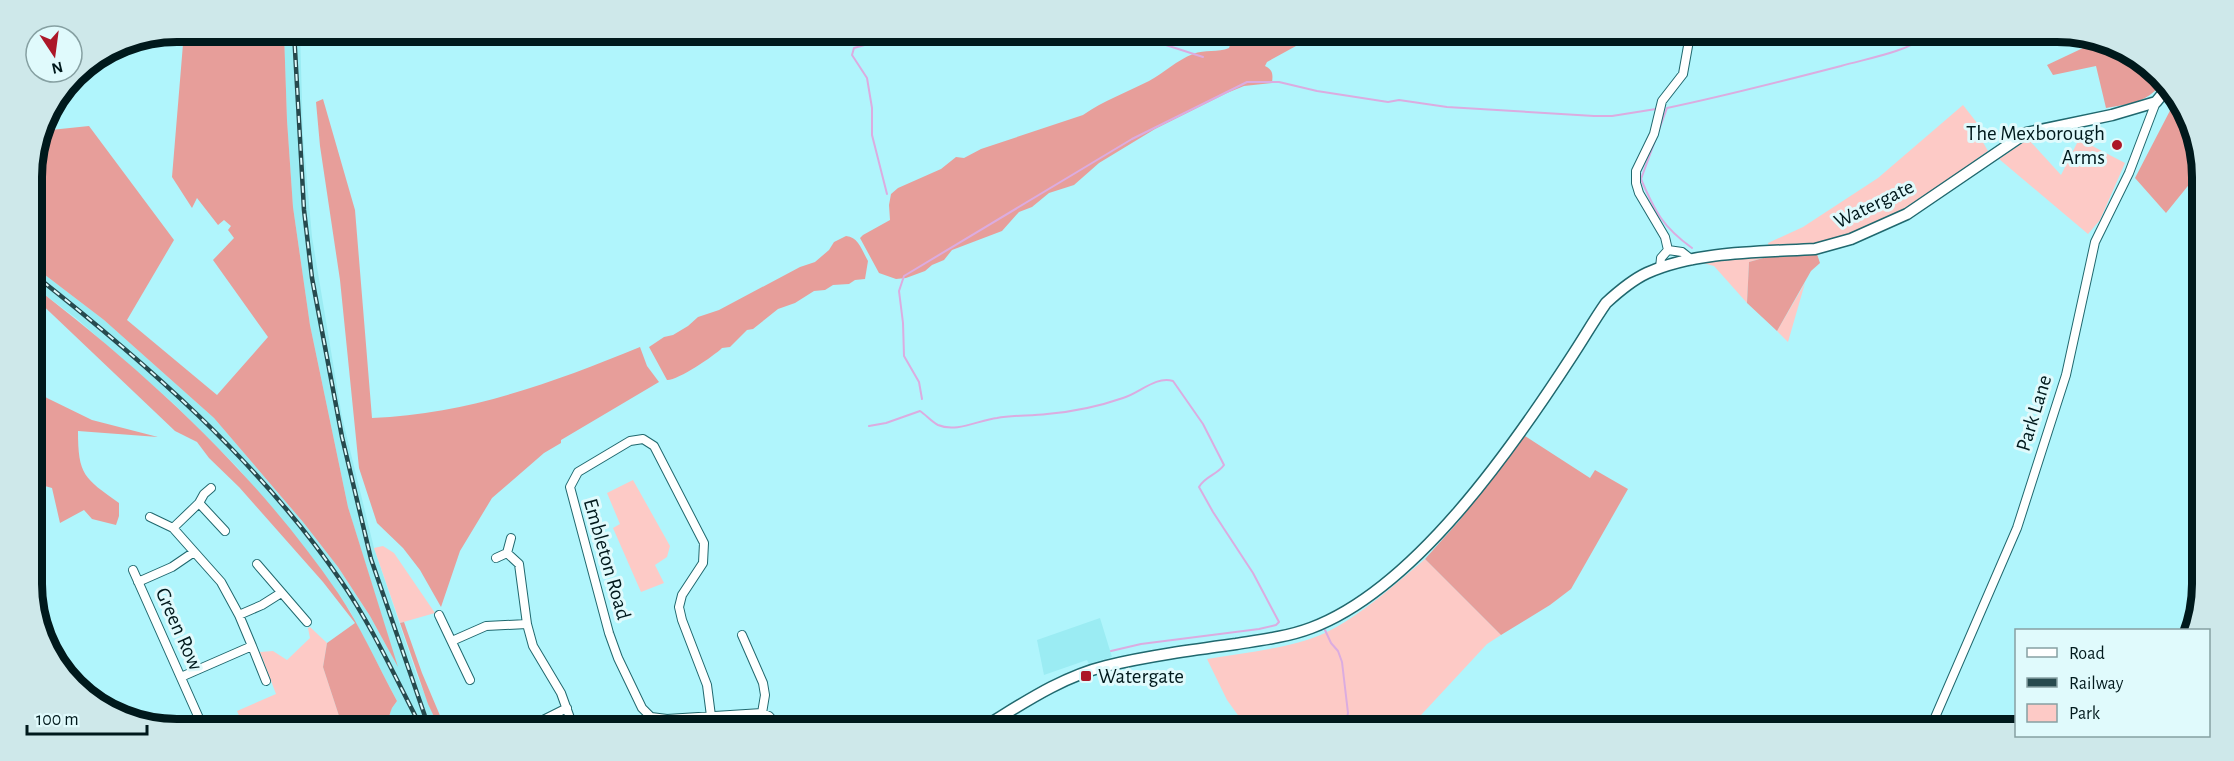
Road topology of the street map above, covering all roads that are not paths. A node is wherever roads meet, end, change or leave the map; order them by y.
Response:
1 (1689, 42) edge
2 (2163, 94) edge
3 (2156, 102) junction
4 (1668, 250) junction
5 (1692, 260) junction
6 (1660, 268) junction
7 (211, 488) dead end
8 (200, 503) junction
9 (150, 517) dead end
10 (173, 528) junction
11 (225, 531) dead end
12 (511, 538) dead end
13 (194, 552) junction
14 (507, 553) junction
15 (496, 558) dead end
16 (257, 564) dead end
17 (133, 570) dead end
18 (138, 582) junction
19 (281, 593) junction
20 (239, 615) junction
21 (439, 615) dead end
22 (307, 622) dead end
23 (527, 624) junction
24 (742, 636) dead end
25 (452, 641) junction
26 (252, 646) junction
27 (181, 677) junction
28 (470, 680) dead end
29 (266, 681) dead end
30 (567, 708) junction
31 (762, 713) junction
32 (711, 716) junction
33 (199, 719) edge
34 (545, 719) edge
35 (569, 719) edge
36 (772, 719) edge
37 (997, 719) edge
38 (1934, 719) edge

1 - 4 street
2 - 3 main road
3 - 5 main road, Watergate
3 - 38 street, Park Lane
4 - 5 street
4 - 6 street
5 - 6 main road, Watergate
6 - 37 main road, Watergate
7 - 8 street
8 - 10 street
8 - 11 street
9 - 10 street
10 - 13 street
12 - 14 street
13 - 18 street, Green Row
13 - 20 street
14 - 15 street
14 - 23 street
16 - 19 street
17 - 18 street, Green Row
18 - 27 street, Green Row
19 - 20 street
19 - 22 street
20 - 26 street
21 - 25 street
23 - 25 street
23 - 30 street
24 - 31 street
25 - 28 street
26 - 27 street
26 - 29 street
27 - 33 street, Green Row
30 - 34 street
30 - 35 street
31 - 32 street, Embleton Road
31 - 36 street
32 - 32 street, Embleton Road

